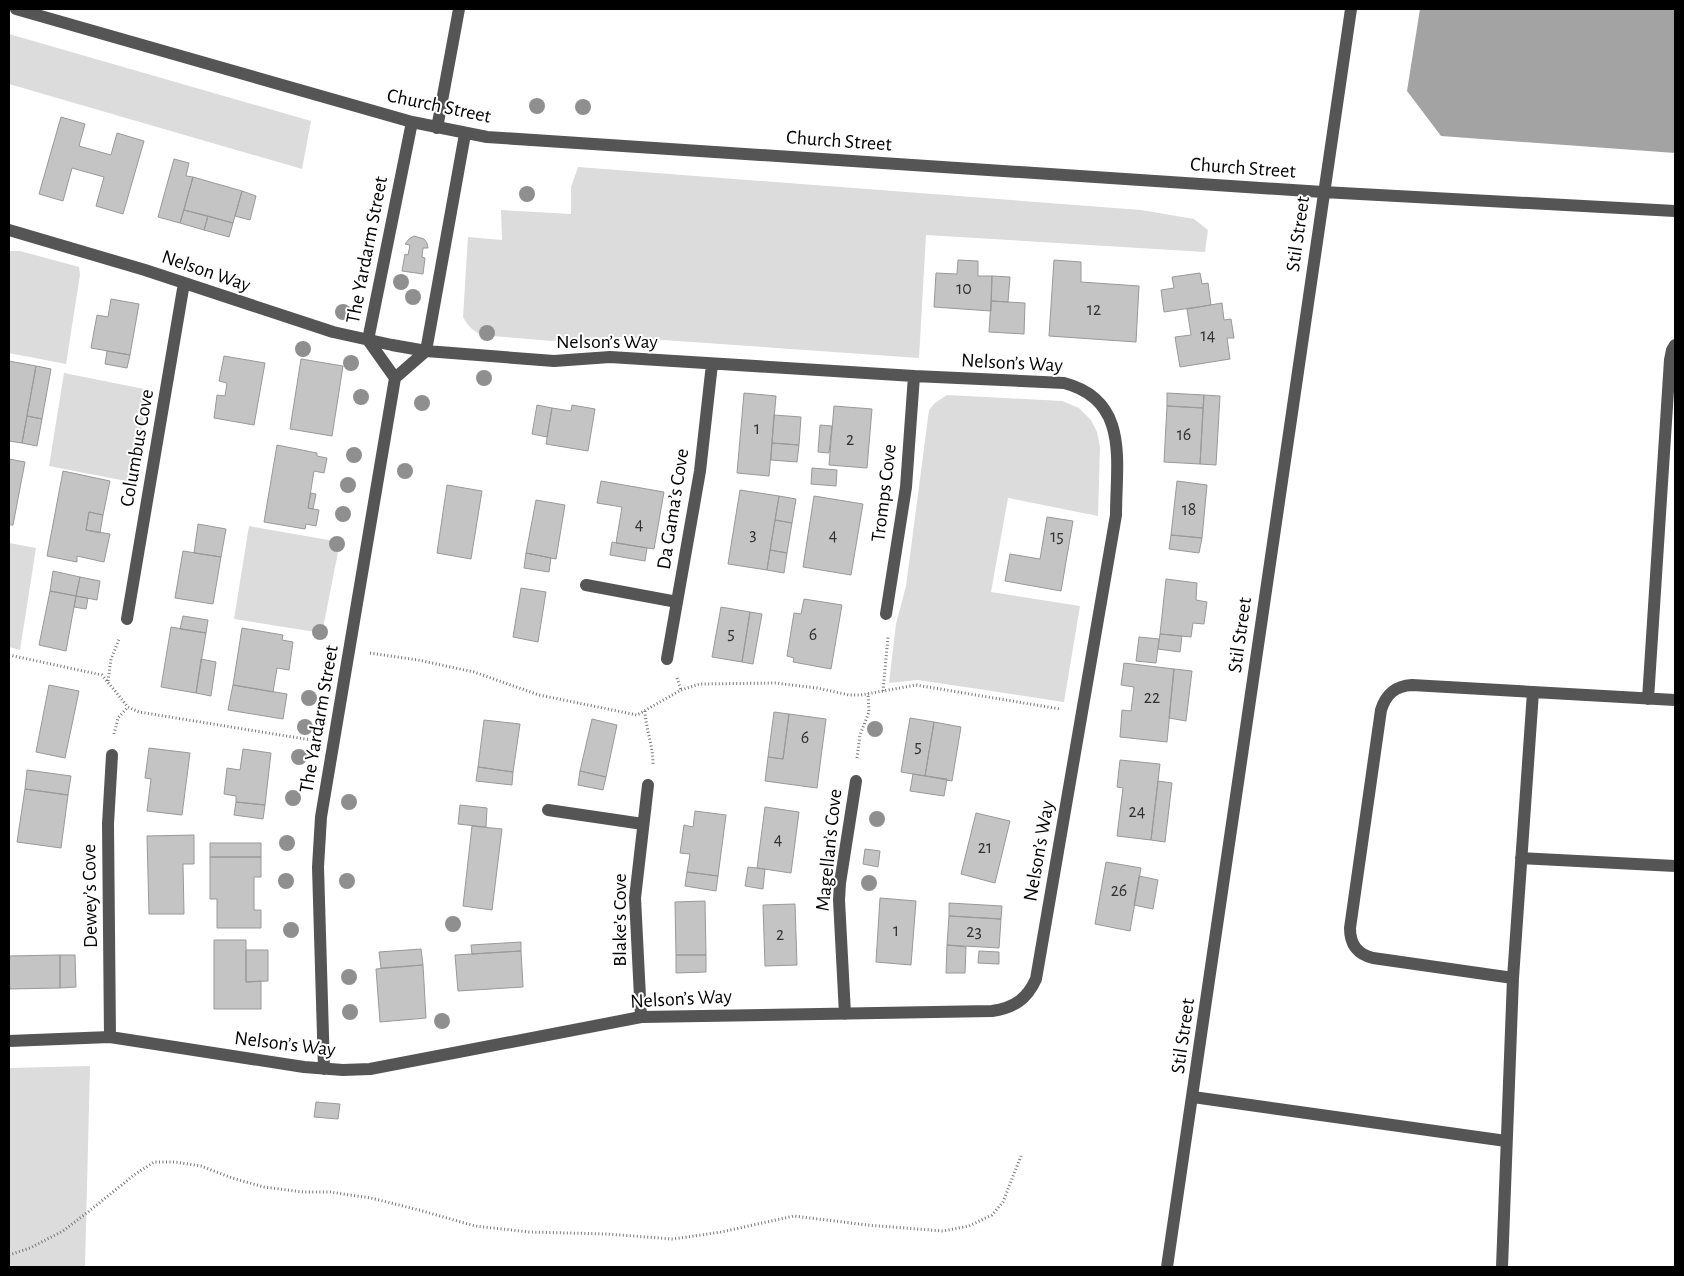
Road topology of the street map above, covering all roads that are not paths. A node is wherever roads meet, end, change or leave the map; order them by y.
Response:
1 (16, 9) edge
2 (460, 9) edge
3 (1351, 9) edge
4 (412, 122) junction
5 (437, 128) junction
6 (465, 134) junction
7 (1323, 192) junction
8 (1675, 211) edge
9 (9, 230) edge
10 (184, 283) junction
11 (368, 340) junction
12 (392, 345) joint
13 (1675, 345) edge
14 (426, 351) junction
15 (712, 364) junction
16 (914, 376) junction
17 (395, 378) junction
18 (586, 585) dead end
19 (677, 602) junction
20 (886, 614) road end
21 (127, 619) road end
22 (667, 659) dead end
23 (1533, 692) junction
24 (1648, 699) junction
25 (1675, 700) edge
26 (112, 755) road end
27 (856, 781) road end
28 (648, 785) road end
29 (548, 810) dead end
30 (643, 824) junction
31 (1521, 858) junction
32 (1675, 866) edge
33 (1513, 978) junction
34 (845, 1014) junction
35 (641, 1017) junction
36 (110, 1037) junction
37 (9, 1041) edge
38 (324, 1069) junction
39 (1193, 1097) junction
40 (1506, 1141) junction
41 (1167, 1267) edge
42 (1502, 1267) edge

1 - 4 street, Church Street
2 - 5 street
3 - 7 street, Stil Street
4 - 5 street, Church Street
4 - 11 street, The Yardarm Street
5 - 6 street, Church Street
6 - 7 street, Church Street
6 - 14 street
7 - 8 street, Church Street
7 - 39 street, Stil Street
9 - 10 street, Nelson Way
10 - 11 street, Nelson Way
10 - 21 street, Columbus Cove
11 - 12 street, Nelson Way
11 - 17 street, The Yardarm Street
12 - 14 street, Nelson’s Way
13 - 24 street
14 - 15 street, Nelson’s Way
14 - 17 street
15 - 16 street, Nelson’s Way
15 - 19 street, Da Gama’s Cove
16 - 20 street, Tromps Cove
16 - 34 street, Nelson’s Way
17 - 38 street, The Yardarm Street
18 - 19 street
19 - 22 street, Da Gama’s Cove
23 - 24 street
23 - 31 street
23 - 33 street
24 - 25 street
26 - 36 street, Dewey’s Cove
27 - 34 street, Magellan’s Cove
28 - 30 street, Blake’s Cove
29 - 30 street
30 - 35 street, Blake’s Cove
31 - 32 street
31 - 33 street
33 - 40 street
34 - 35 street, Nelson’s Way
35 - 38 street, Nelson’s Way
36 - 37 street, Nelson’s Way
36 - 38 street, Nelson’s Way
39 - 40 street
39 - 41 street, Stil Street
40 - 42 street

